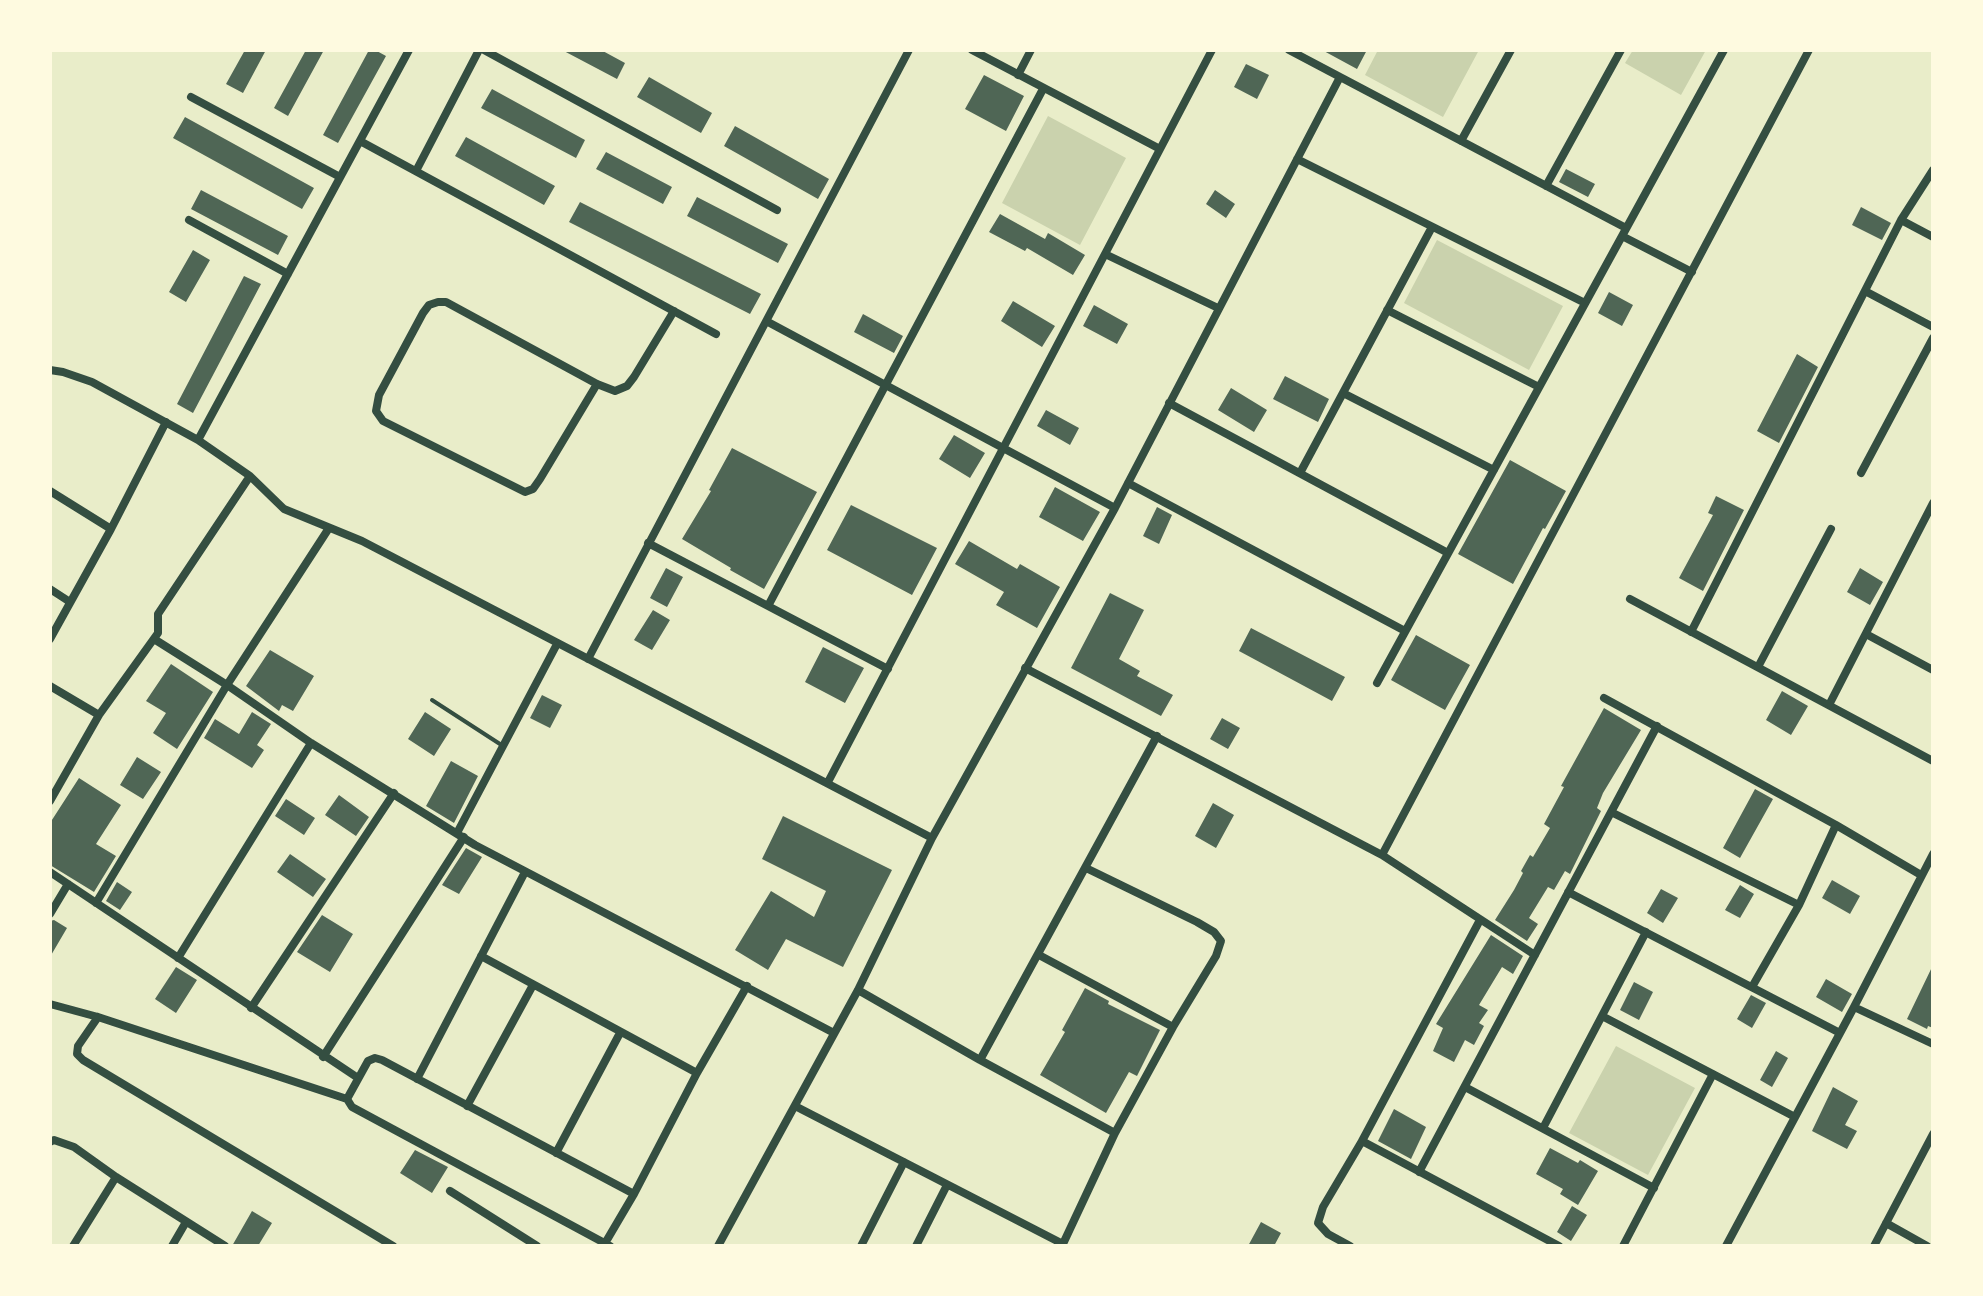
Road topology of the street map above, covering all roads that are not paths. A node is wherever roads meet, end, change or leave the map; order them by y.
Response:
1 (408, 50) edge
2 (482, 50) edge
3 (909, 50) edge
4 (972, 50) edge
5 (1031, 50) edge
6 (1212, 50) edge
7 (1289, 50) edge
8 (1510, 50) edge
9 (1621, 50) edge
10 (1724, 50) edge
11 (1810, 50) edge
12 (1018, 75) junction
13 (1340, 77) junction
14 (1044, 89) junction
15 (191, 98) dead end
16 (1460, 140) junction
17 (360, 141) junction
18 (1160, 149) junction
19 (1297, 159) junction
20 (1933, 170) edge
21 (416, 172) junction
22 (340, 177) junction
23 (1546, 186) junction
24 (777, 210) dead end
25 (189, 220) dead end
26 (1901, 220) junction
27 (1432, 227) junction
28 (1624, 232) junction
29 (1933, 237) edge
30 (1105, 254) junction
31 (1692, 272) junction
32 (288, 274) junction
33 (1866, 290) junction
34 (1585, 303) junction
35 (1218, 308) junction
36 (1387, 310) junction
37 (674, 311) junction
38 (768, 322) junction
39 (1933, 326) edge
40 (716, 334) dead end
41 (1933, 338) edge
42 (50, 370) edge
43 (598, 384) junction
44 (886, 386) junction
45 (1539, 387) junction
46 (1343, 393) junction
47 (1170, 403) junction
48 (166, 422) junction
49 (198, 440) junction
50 (1003, 448) junction
51 (1494, 470) junction
52 (1300, 473) junction
53 (1860, 474) dead end
54 (250, 476) junction
55 (1128, 483) junction
56 (50, 491) edge
57 (1933, 503) edge
58 (1115, 508) junction
59 (329, 528) junction
60 (111, 529) junction
61 (1831, 529) dead end
62 (648, 543) junction
63 (1448, 552) junction
64 (50, 589) edge
65 (1630, 598) dead end
66 (70, 602) junction
67 (768, 606) junction
68 (1406, 631) junction
69 (1691, 632) junction
70 (1866, 634) junction
71 (50, 639) edge
72 (154, 639) junction
73 (557, 644) junction
74 (588, 659) junction
75 (1758, 667) junction
76 (1025, 668) junction
77 (888, 669) junction
78 (1933, 670) edge
79 (1377, 683) dead end
80 (227, 685) junction
81 (50, 686) edge
82 (1604, 698) dead end
83 (432, 700) dead end
84 (1829, 705) junction
85 (99, 715) junction
86 (1657, 726) junction
87 (1156, 736) junction
88 (311, 743) junction
89 (503, 746) junction
90 (1933, 760) edge
91 (828, 782) junction
92 (394, 793) junction
93 (50, 800) edge
94 (1611, 812) junction
95 (1836, 825) junction
96 (460, 835) junction
97 (932, 838) junction
98 (1933, 854) edge
99 (1382, 855) junction
100 (1086, 868) junction
101 (50, 872) edge
102 (526, 872) junction
103 (1920, 875) junction
104 (68, 884) junction
105 (1568, 892) junction
106 (96, 903) junction
107 (1798, 905) junction
108 (50, 914) edge
109 (1480, 920) junction
110 (1646, 932) junction
111 (1039, 954) junction
112 (482, 956) junction
113 (1535, 956) junction
114 (178, 958) junction
115 (533, 984) junction
116 (747, 986) junction
117 (1752, 987) junction
118 (858, 990) junction
119 (1854, 1007) junction
120 (52, 1008) edge
121 (251, 1008) junction
122 (1602, 1016) junction
123 (98, 1017) junction
124 (1172, 1027) junction
125 (620, 1033) junction
126 (834, 1033) junction
127 (1840, 1033) junction
128 (1933, 1044) edge
129 (324, 1057) junction
130 (980, 1060) junction
131 (697, 1072) junction
132 (1713, 1074) junction
133 (358, 1078) junction
134 (417, 1079) junction
135 (1464, 1087) junction
136 (347, 1099) junction
137 (467, 1106) junction
138 (795, 1106) junction
139 (1796, 1117) junction
140 (1543, 1128) junction
141 (1115, 1133) junction
142 (1933, 1134) edge
143 (1362, 1141) junction
144 (50, 1142) edge
145 (556, 1153) junction
146 (904, 1162) junction
147 (1419, 1172) junction
148 (116, 1177) junction
149 (947, 1185) junction
150 (1654, 1188) junction
151 (450, 1191) dead end
152 (634, 1194) junction
153 (186, 1222) junction
154 (1886, 1223) junction
155 (606, 1245) edge
156 (721, 1245) edge
157 (1063, 1245) edge
158 (72, 1246) edge
159 (172, 1246) edge
160 (224, 1246) edge
161 (393, 1246) edge
162 (537, 1246) edge
163 (860, 1246) edge
164 (916, 1246) edge
165 (1350, 1246) edge
166 (1559, 1246) edge
167 (1623, 1246) edge
168 (1726, 1246) edge
169 (1874, 1246) edge
170 (1927, 1246) edge

1 - 17 street
2 - 21 street
2 - 24 street
3 - 38 street
4 - 12 street
5 - 12 street
6 - 18 street
7 - 13 street
8 - 16 street
9 - 23 street
10 - 28 street
11 - 31 street
12 - 14 street
13 - 16 street
13 - 19 street
14 - 18 street
14 - 44 street
15 - 22 street
16 - 23 street
17 - 21 street
17 - 22 street
18 - 30 street
19 - 27 street
19 - 35 street
20 - 26 street
21 - 37 street
22 - 32 street
23 - 28 street
25 - 32 street
26 - 29 street
26 - 33 street
27 - 34 street
27 - 36 street
28 - 31 street
28 - 34 street
30 - 35 street
30 - 50 street
31 - 99 street
32 - 49 street
33 - 39 street
33 - 69 street
34 - 45 street
35 - 47 street
36 - 45 street
36 - 46 street
37 - 40 street
37 - 43 street
38 - 44 street
38 - 62 street
41 - 53 street
42 - 48 street
43 - 43 street
44 - 50 street
44 - 67 street
45 - 51 street
46 - 51 street
46 - 52 street
47 - 52 street
47 - 55 street
48 - 49 street
48 - 60 street
49 - 54 street
50 - 58 street
50 - 77 street
51 - 63 street
52 - 63 street
54 - 59 street
54 - 72 street
55 - 58 street
55 - 68 street
56 - 60 street
57 - 70 street
58 - 76 street
59 - 73 street
59 - 80 street
60 - 66 street
61 - 75 street
62 - 67 street
62 - 74 street
63 - 68 street
64 - 66 street
65 - 69 street
66 - 71 street
67 - 77 street
68 - 79 street
69 - 75 street
70 - 78 street
70 - 84 street
72 - 80 street
72 - 85 street
73 - 74 street
73 - 89 street
74 - 91 street
75 - 84 street
76 - 87 street
76 - 97 street
77 - 91 street
80 - 88 street
80 - 106 street
81 - 85 street
82 - 86 street
83 - 89 lane
84 - 90 street
85 - 93 street
86 - 94 street
86 - 95 street
87 - 99 street
87 - 100 street
88 - 92 street
88 - 114 street
89 - 96 street
91 - 97 street
92 - 96 street
92 - 121 street
94 - 105 street
94 - 107 street
95 - 103 street
95 - 107 street
96 - 102 street
96 - 129 street
97 - 118 street
98 - 103 street
99 - 109 street
100 - 111 street
100 - 124 street
101 - 104 street
102 - 112 street
102 - 116 street
103 - 119 street
104 - 106 street
104 - 108 street
105 - 110 street
105 - 113 street
106 - 114 street
107 - 117 street
109 - 113 street
109 - 143 street
110 - 117 street
110 - 122 street
111 - 124 street
111 - 130 street
112 - 115 street
112 - 134 street
113 - 135 street
114 - 121 street
115 - 125 street
115 - 137 street
116 - 126 street
116 - 131 street
117 - 127 street
118 - 126 street
118 - 130 street
119 - 127 street
119 - 128 street
120 - 123 street
121 - 129 street
122 - 132 street
122 - 140 street
123 - 136 street
123 - 161 street
124 - 141 street
125 - 131 street
125 - 145 street
126 - 138 street
127 - 139 street
129 - 133 street
130 - 141 street
131 - 152 street
132 - 139 street
132 - 150 street
133 - 134 street
133 - 136 street
134 - 137 street
135 - 140 street
135 - 147 street
136 - 155 street
137 - 145 street
138 - 146 street
138 - 156 street
139 - 168 street
140 - 150 street
141 - 157 street
142 - 154 street
143 - 147 street
143 - 165 street
144 - 148 street
145 - 152 street
146 - 149 street
146 - 163 street
147 - 166 street
148 - 153 street
148 - 158 street
149 - 157 street
149 - 164 street
150 - 167 street
151 - 162 street
152 - 155 street
153 - 159 street
153 - 160 street
154 - 169 street
154 - 170 street

